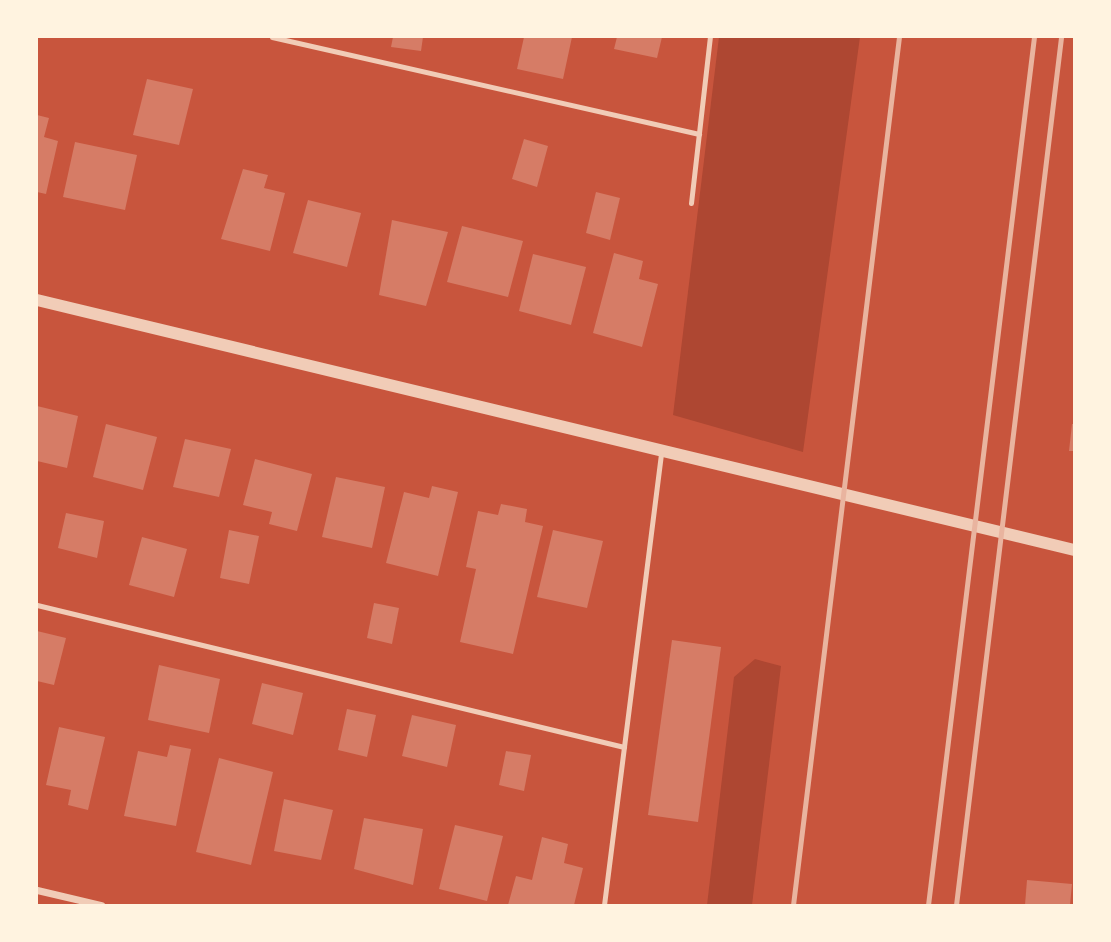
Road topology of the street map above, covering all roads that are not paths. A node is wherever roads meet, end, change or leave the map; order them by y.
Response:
1 (272, 37) edge
2 (710, 37) edge
3 (699, 134) junction
4 (691, 203) dead end
5 (37, 300) edge
6 (661, 451) junction
7 (1074, 550) edge
8 (37, 605) edge
9 (624, 747) junction
10 (37, 890) edge
11 (101, 905) edge
12 (604, 905) edge

1 - 3 lane
2 - 3 lane
3 - 4 lane
5 - 6 street
6 - 7 street
6 - 9 lane
8 - 9 lane
9 - 12 lane
10 - 11 street

